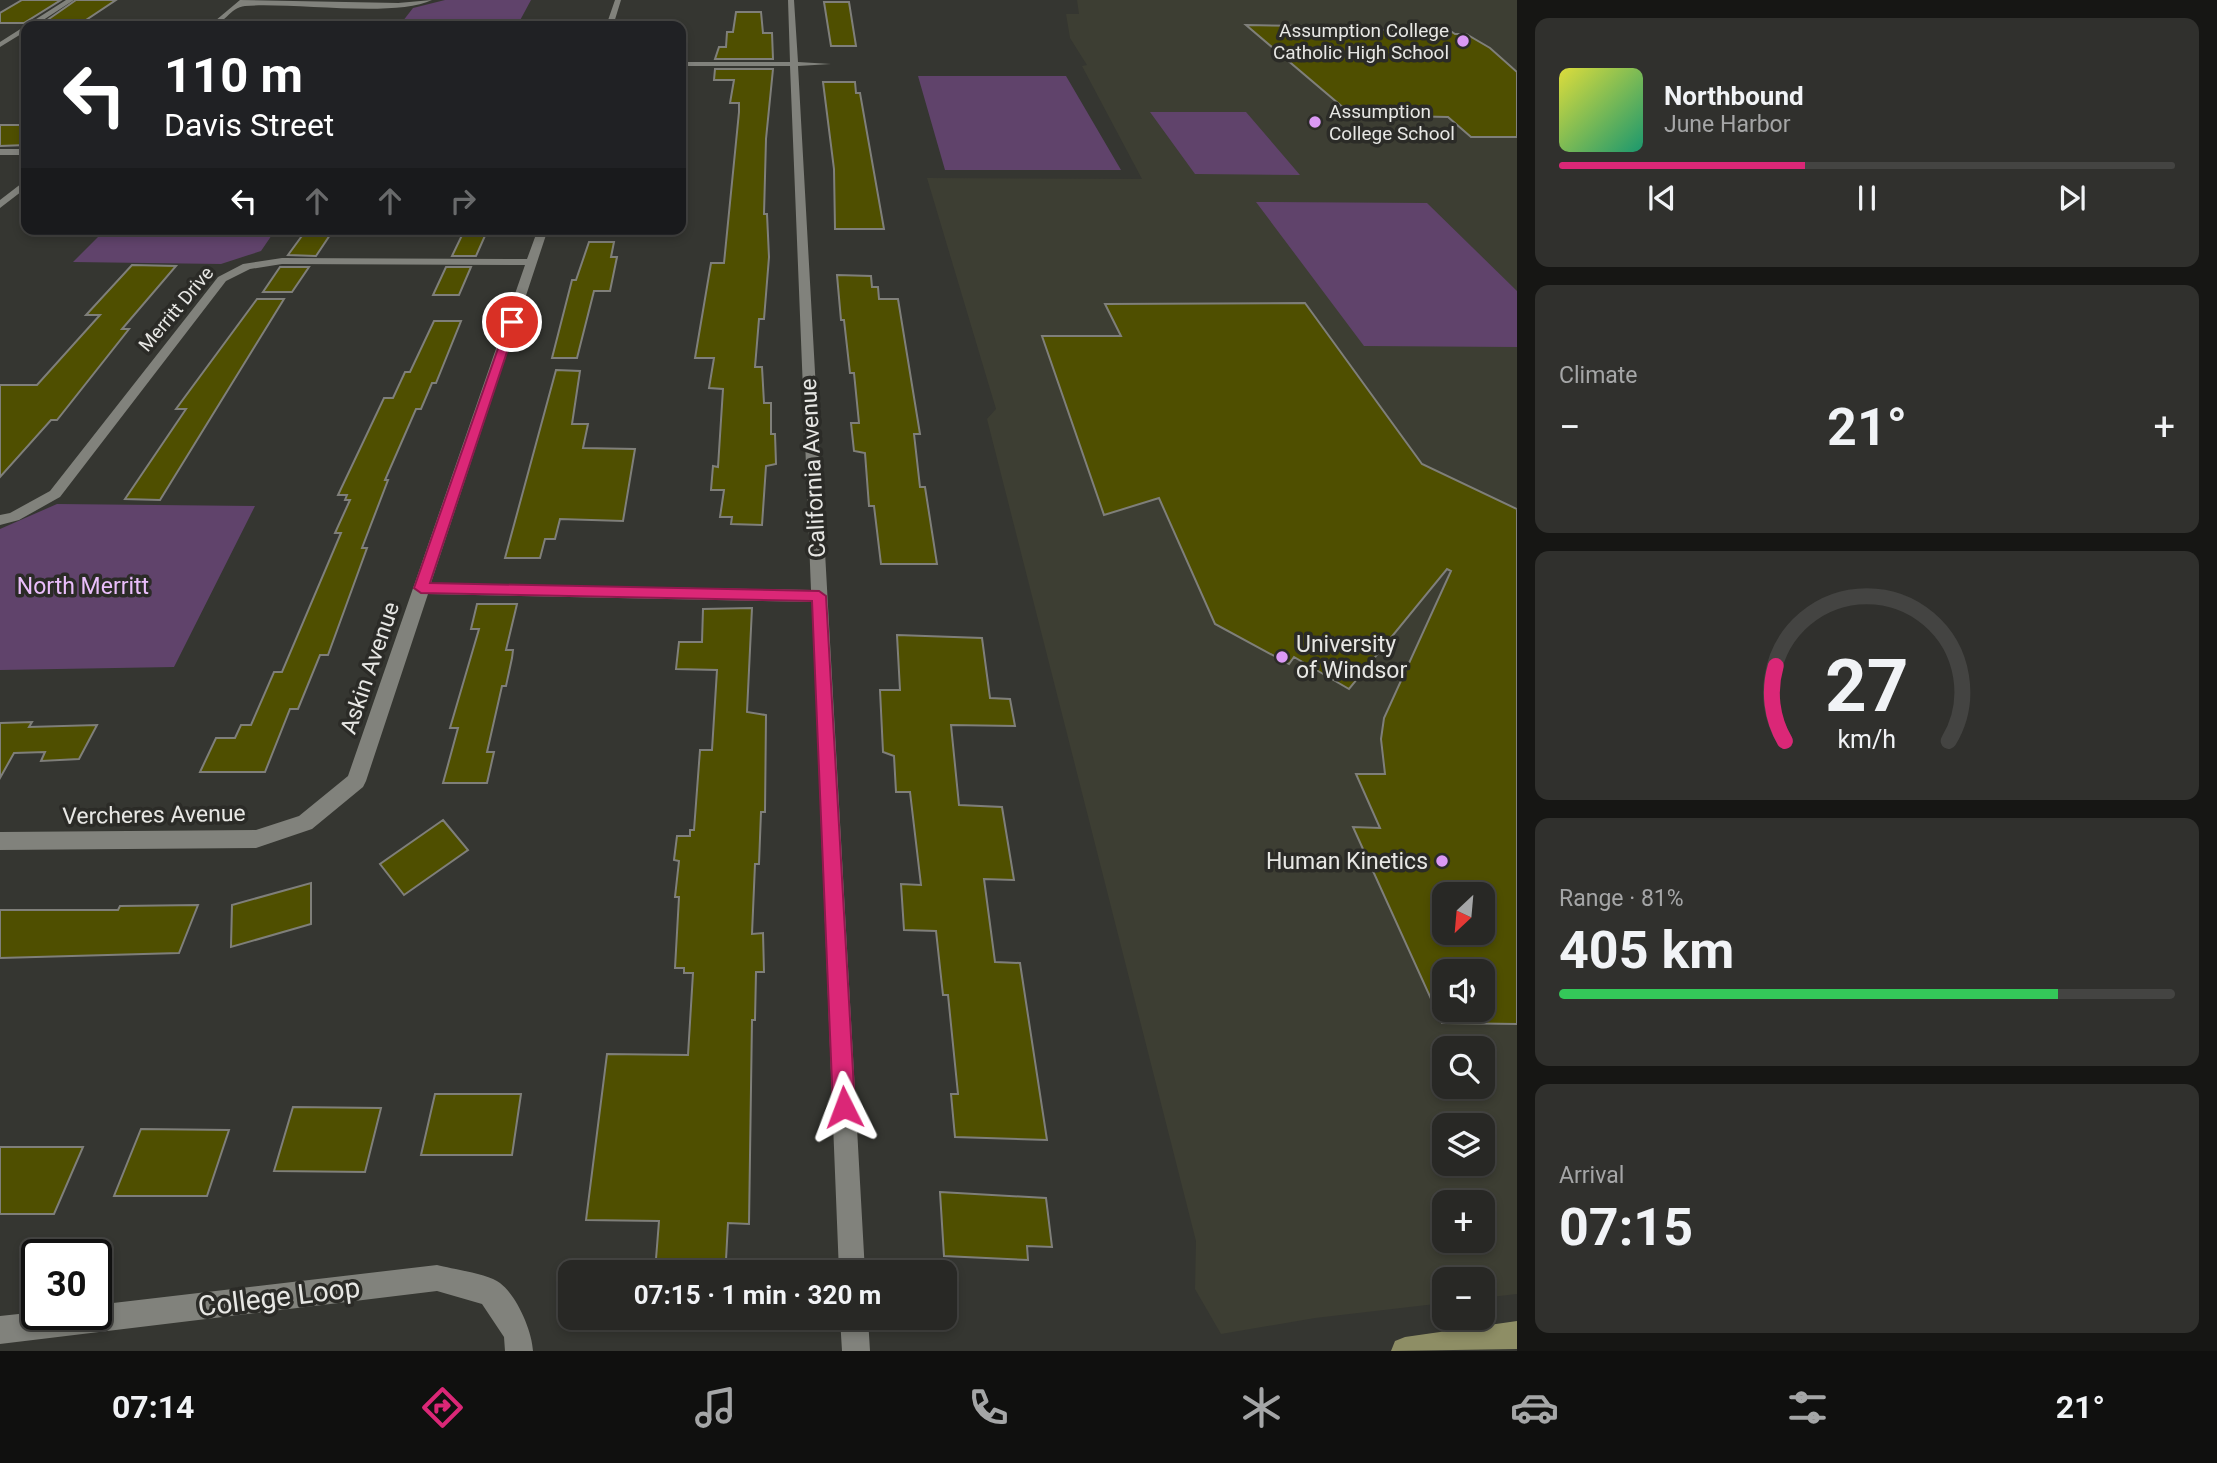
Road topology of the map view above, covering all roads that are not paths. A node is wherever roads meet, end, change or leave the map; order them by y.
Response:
1 (71, 0) edge
2 (429, 0) edge
3 (618, 0) edge
4 (791, 0) edge
5 (241, 2) edge
6 (38, 21) edge
7 (218, 21) edge
8 (611, 21) edge
9 (21, 32) edge
10 (0, 45) edge
11 (686, 64) edge
12 (794, 64) junction
13 (827, 64) dead end
14 (0, 152) edge
15 (21, 152) edge
16 (21, 187) edge
17 (0, 205) edge
18 (541, 235) edge
19 (532, 262) junction
20 (0, 520) edge
21 (421, 588) junction
22 (819, 596) junction
23 (305, 823) joint
24 (0, 841) edge
25 (851, 1260) edge
26 (0, 1330) edge
27 (855, 1330) edge
28 (1517, 1335) edge
29 (519, 1351) edge
30 (856, 1351) edge
31 (1405, 1351) edge

1 - 6 street
2 - 5 street
3 - 8 street
4 - 12 street, California Avenue
5 - 7 street
9 - 10 street
11 - 12 street
12 - 13 street
12 - 22 street, California Avenue
14 - 15 street
16 - 17 street
18 - 19 street, Askin Avenue
19 - 20 street, Merritt Drive
19 - 21 street, Askin Avenue
21 - 22 street
21 - 23 street, Askin Avenue
22 - 25 street, California Avenue
23 - 24 street, Vercheres Avenue
26 - 29 street, College Loop
27 - 30 street
28 - 31 street

